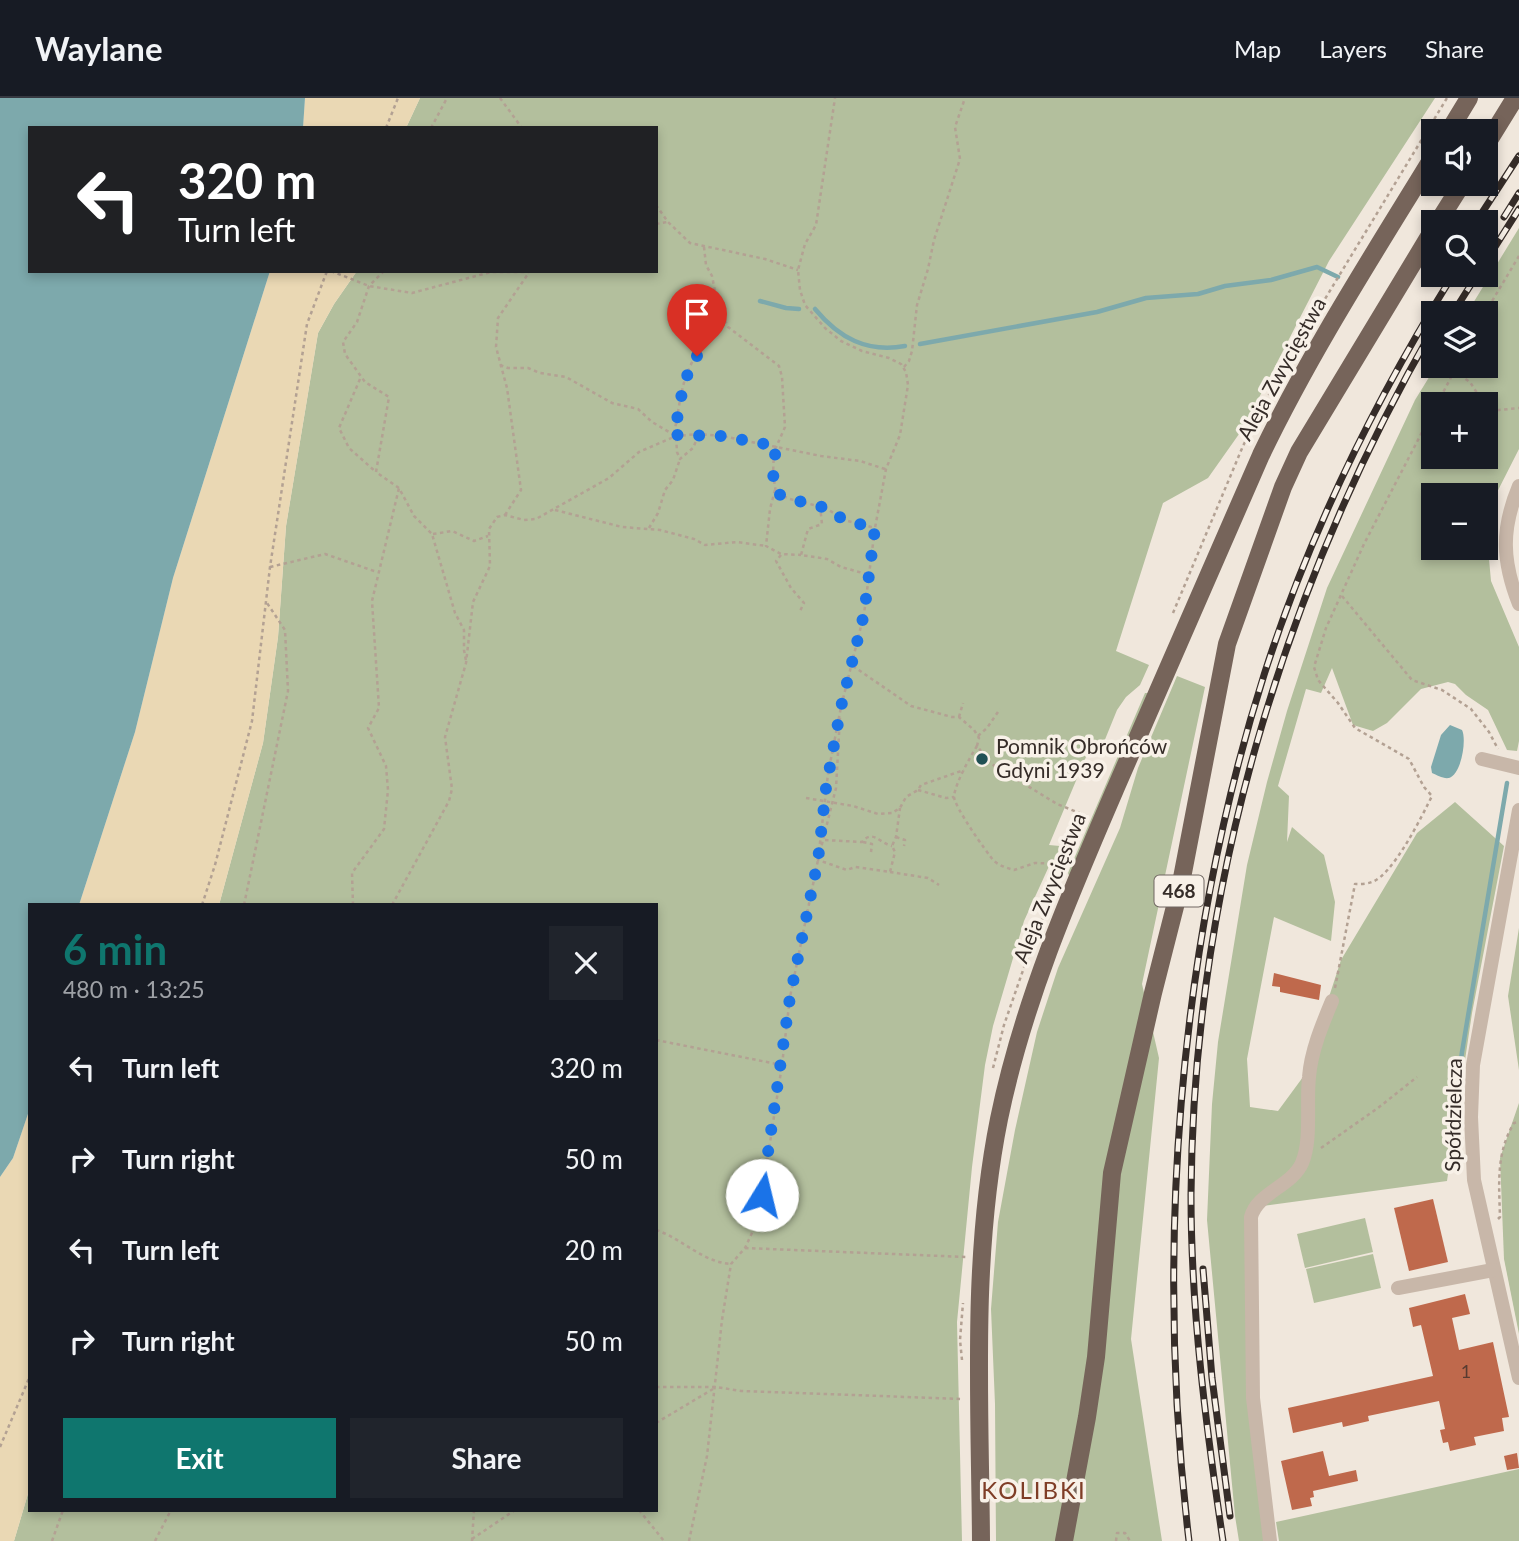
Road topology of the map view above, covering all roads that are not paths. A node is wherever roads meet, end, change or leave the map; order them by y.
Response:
1 (1469, 98) edge
2 (1515, 98) edge
3 (1456, 119) edge
4 (1498, 126) edge
5 (1421, 177) edge
6 (1421, 250) edge
7 (1519, 486) edge
8 (1519, 604) edge
9 (1482, 759) dead end
10 (1513, 766) edge
11 (1519, 810) edge
12 (1332, 1001) road end
13 (1493, 1270) junction
14 (1398, 1288) dead end
15 (1519, 1378) edge
16 (981, 1541) edge
17 (1063, 1541) edge
18 (1270, 1541) edge

1 - 3 main road
2 - 4 main road
5 - 16 main road, Aleja Zwycięstwa
6 - 17 main road, 468
7 - 8 street
9 - 10 street
11 - 13 street, Spółdzielcza
12 - 18 street
13 - 14 street
13 - 15 street, Spółdzielcza

